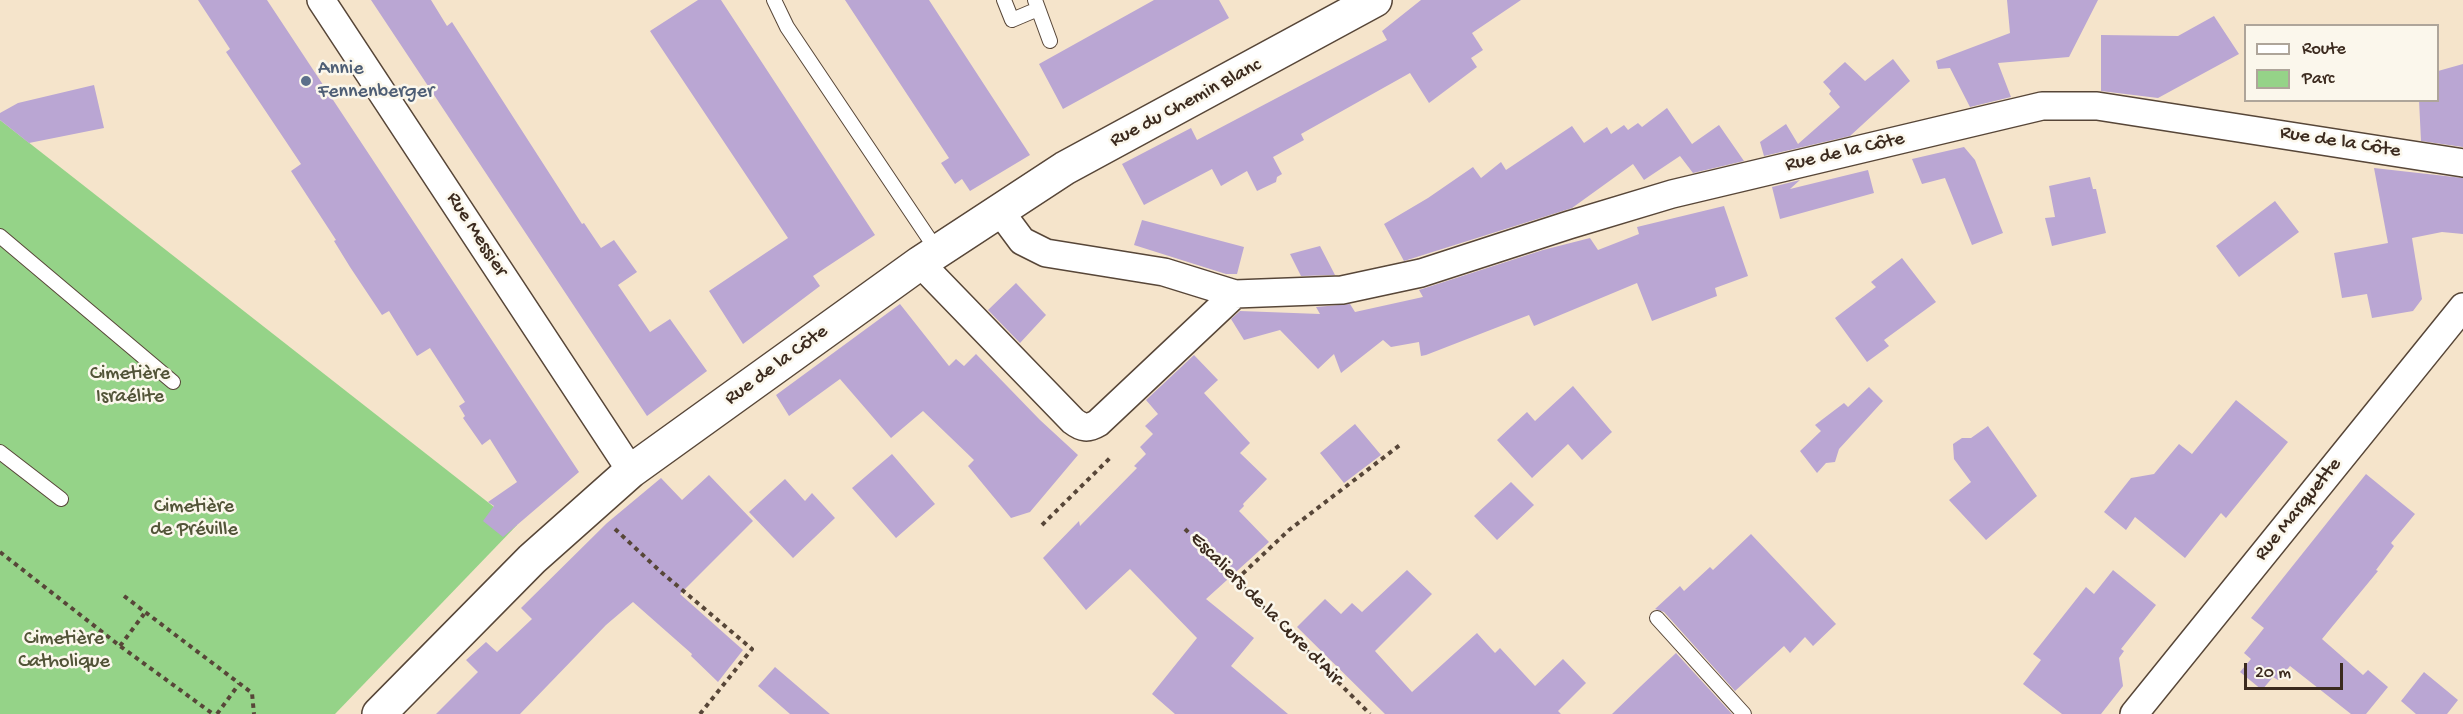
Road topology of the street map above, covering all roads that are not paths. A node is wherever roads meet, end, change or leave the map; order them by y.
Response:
1 (321, 0) edge
2 (774, 0) edge
3 (1004, 0) edge
4 (1375, 0) edge
5 (1037, 4) edge
6 (1050, 41) dead end
7 (2463, 163) edge
8 (999, 210) junction
9 (0, 236) edge
10 (929, 257) junction
11 (1235, 294) junction
12 (2463, 307) edge
13 (173, 382) dead end
14 (0, 452) edge
15 (632, 471) junction
16 (62, 499) dead end
17 (1657, 618) dead end
18 (2144, 710) edge
19 (379, 714) edge
20 (1744, 714) edge

1 - 15 street, Rue Messier
2 - 10 lane
3 - 5 lane
4 - 8 street, Rue du Chemin Blanc
5 - 6 lane
7 - 11 street, Rue de la Côte
8 - 10 street, Rue de la Côte
8 - 11 street, Rue de la Côte
9 - 13 lane
10 - 11 street
10 - 15 street, Rue de la Côte
12 - 18 street, Rue Marquette
14 - 16 lane
15 - 19 street, Rue de la Côte
17 - 20 lane

